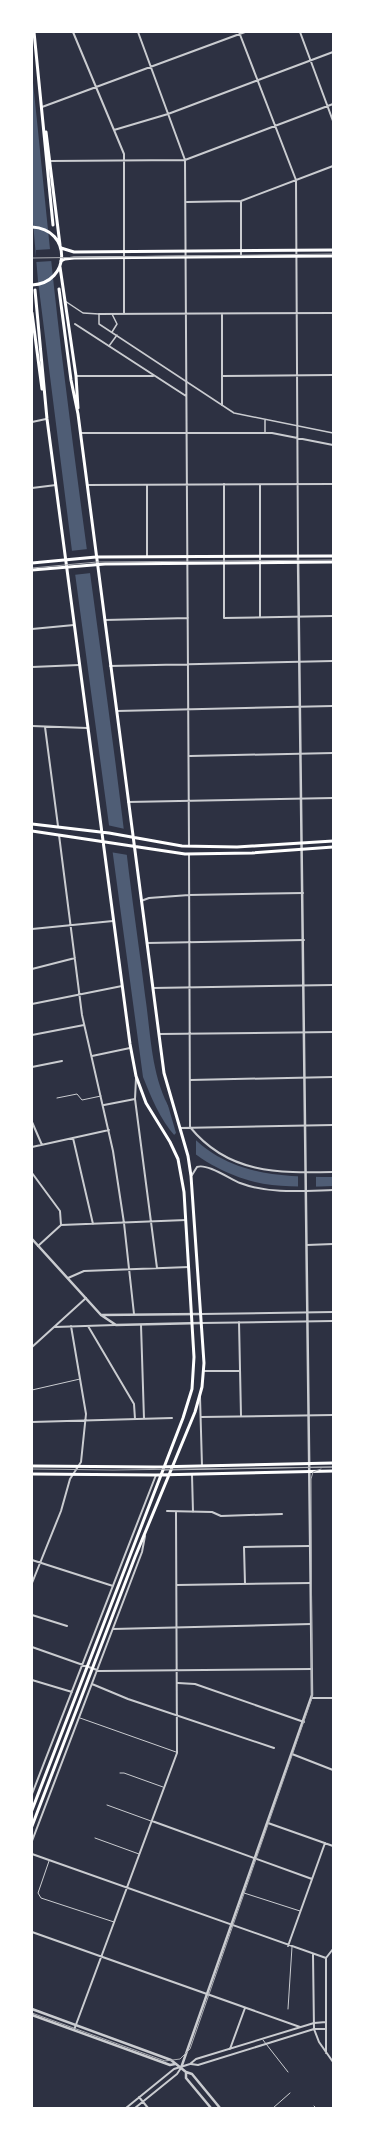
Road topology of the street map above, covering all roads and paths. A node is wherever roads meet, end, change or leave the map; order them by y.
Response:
1 (34, 32) edge
2 (73, 32) edge
3 (138, 32) edge
4 (245, 32) edge
5 (300, 32) edge
6 (240, 33) edge
7 (333, 52) edge
8 (310, 61) junction
9 (151, 67) junction
10 (258, 81) junction
11 (96, 87) junction
12 (333, 104) edge
13 (327, 106) junction
14 (42, 107) junction
15 (43, 114) junction
16 (168, 114) junction
17 (333, 121) edge
18 (275, 126) junction
19 (114, 130) junction
20 (124, 160) junction
21 (186, 160) junction
22 (51, 161) junction
23 (333, 166) edge
24 (296, 180) junction
25 (241, 201) junction
26 (186, 202) junction
27 (53, 225) dead end
28 (32, 227) edge
29 (60, 247) junction
30 (295, 250) junction
31 (333, 250) edge
32 (186, 251) junction
33 (241, 251) junction
34 (123, 252) junction
35 (333, 256) edge
36 (241, 257) junction
37 (295, 257) junction
38 (123, 258) junction
39 (186, 258) junction
40 (62, 261) junction
41 (59, 268) junction
42 (32, 285) edge
43 (59, 289) dead end
44 (35, 290) dead end
45 (65, 301) junction
46 (32, 313) edge
47 (99, 314) junction
48 (112, 314) junction
49 (124, 314) junction
50 (186, 314) junction
51 (222, 314) junction
52 (296, 314) junction
53 (333, 314) edge
54 (75, 324) dead end
55 (112, 332) junction
56 (117, 335) junction
57 (109, 346) junction
58 (296, 375) junction
59 (333, 375) edge
60 (76, 376) junction
61 (154, 376) junction
62 (222, 376) junction
63 (187, 382) junction
64 (187, 397) junction
65 (222, 405) junction
66 (78, 414) junction
67 (47, 419) junction
68 (265, 420) junction
69 (32, 422) edge
70 (296, 427) junction
71 (80, 433) junction
72 (187, 433) junction
73 (266, 433) junction
74 (333, 433) edge
75 (296, 438) junction
76 (333, 445) edge
77 (224, 484) junction
78 (260, 484) junction
79 (296, 484) junction
80 (333, 484) edge
81 (56, 485) junction
82 (86, 485) junction
83 (147, 485) junction
84 (187, 485) junction
85 (32, 488) edge
86 (298, 556) junction
87 (333, 556) edge
88 (94, 557) junction
89 (224, 557) junction
90 (260, 557) junction
91 (147, 558) junction
92 (188, 558) junction
93 (68, 559) junction
94 (260, 562) junction
95 (300, 562) junction
96 (333, 562) edge
97 (32, 563) edge
98 (188, 563) junction
99 (224, 563) junction
100 (95, 565) junction
101 (69, 567) junction
102 (32, 570) edge
103 (333, 616) edge
104 (260, 617) junction
105 (300, 617) junction
106 (188, 618) junction
107 (104, 620) junction
108 (75, 624) junction
109 (32, 629) edge
110 (301, 661) junction
111 (333, 661) edge
112 (189, 663) junction
113 (81, 665) junction
114 (110, 666) junction
115 (32, 667) edge
116 (301, 706) junction
117 (333, 706) edge
118 (189, 709) junction
119 (116, 710) junction
120 (32, 726) edge
121 (45, 726) junction
122 (89, 728) junction
123 (302, 753) junction
124 (333, 753) edge
125 (190, 756) junction
126 (302, 798) junction
127 (333, 798) edge
128 (190, 800) junction
129 (128, 802) junction
130 (32, 824) edge
131 (58, 826) junction
132 (32, 831) edge
133 (102, 832) junction
134 (59, 835) junction
135 (133, 837) junction
136 (333, 841) edge
137 (103, 842) junction
138 (303, 843) junction
139 (189, 847) junction
140 (333, 847) edge
141 (135, 848) junction
142 (303, 849) junction
143 (189, 854) junction
144 (303, 893) junction
145 (189, 895) junction
146 (141, 901) junction
147 (113, 921) junction
148 (71, 925) junction
149 (32, 929) edge
150 (304, 940) junction
151 (190, 942) junction
152 (147, 943) junction
153 (75, 958) junction
154 (32, 969) edge
155 (333, 985) edge
156 (122, 986) junction
157 (304, 986) junction
158 (153, 988) junction
159 (190, 988) junction
160 (80, 994) junction
161 (32, 1004) edge
162 (84, 1025) junction
163 (333, 1032) edge
164 (305, 1033) junction
165 (159, 1034) junction
166 (190, 1034) junction
167 (32, 1035) edge
168 (130, 1048) junction
169 (92, 1056) junction
170 (62, 1061) dead end
171 (32, 1067) edge
172 (136, 1076) junction
173 (305, 1077) junction
174 (333, 1077) edge
175 (190, 1080) junction
176 (101, 1096) junction
177 (57, 1098) dead end
178 (135, 1099) junction
179 (104, 1105) junction
180 (32, 1122) edge
181 (306, 1125) junction
182 (333, 1125) edge
183 (189, 1127) junction
184 (179, 1128) junction
185 (109, 1130) junction
186 (74, 1138) junction
187 (42, 1145) junction
188 (32, 1147) edge
189 (32, 1172) edge
190 (333, 1172) edge
191 (306, 1174) junction
192 (191, 1176) junction
193 (306, 1190) junction
194 (333, 1190) edge
195 (186, 1220) junction
196 (151, 1221) junction
197 (124, 1223) junction
198 (93, 1224) junction
199 (61, 1225) junction
200 (32, 1239) edge
201 (333, 1244) edge
202 (307, 1245) junction
203 (38, 1246) junction
204 (189, 1267) junction
205 (157, 1268) junction
206 (128, 1269) junction
207 (67, 1278) junction
208 (86, 1298) junction
209 (308, 1312) junction
210 (333, 1312) edge
211 (192, 1313) junction
212 (134, 1314) junction
213 (201, 1314) junction
214 (101, 1315) junction
215 (308, 1321) junction
216 (333, 1321) edge
217 (239, 1322) junction
218 (192, 1323) junction
219 (202, 1323) junction
220 (116, 1325) junction
221 (140, 1325) junction
222 (72, 1326) junction
223 (88, 1326) junction
224 (54, 1327) junction
225 (32, 1347) edge
226 (240, 1370) junction
227 (203, 1371) junction
228 (80, 1379) junction
229 (32, 1390) edge
230 (200, 1394) junction
231 (309, 1415) junction
232 (333, 1415) edge
233 (241, 1416) junction
234 (201, 1417) junction
235 (172, 1418) dead end
236 (135, 1419) junction
237 (144, 1419) junction
238 (86, 1421) junction
239 (32, 1422) edge
240 (333, 1463) edge
241 (32, 1466) edge
242 (202, 1466) junction
243 (79, 1467) junction
244 (333, 1467) edge
245 (164, 1468) junction
246 (173, 1468) junction
247 (310, 1468) junction
248 (333, 1471) edge
249 (192, 1473) junction
250 (32, 1474) edge
251 (73, 1474) junction
252 (170, 1474) junction
253 (156, 1475) junction
254 (161, 1475) junction
255 (153, 1481) junction
256 (167, 1511) dead end
257 (176, 1512) junction
258 (193, 1512) junction
259 (282, 1514) dead end
260 (146, 1533) junction
261 (310, 1546) junction
262 (32, 1560) edge
263 (41, 1562) junction
264 (311, 1583) junction
265 (32, 1584) edge
266 (245, 1584) junction
267 (177, 1585) junction
268 (113, 1586) junction
269 (32, 1615) edge
270 (311, 1624) junction
271 (66, 1626) dead end
272 (177, 1628) junction
273 (113, 1629) junction
274 (32, 1647) edge
275 (83, 1664) junction
276 (88, 1667) junction
277 (92, 1668) junction
278 (312, 1668) junction
279 (97, 1670) junction
280 (178, 1670) junction
281 (32, 1680) edge
282 (178, 1683) junction
283 (92, 1684) junction
284 (72, 1692) junction
285 (311, 1698) junction
286 (333, 1698) edge
287 (178, 1716) junction
288 (79, 1718) junction
289 (304, 1722) junction
290 (274, 1748) dead end
291 (177, 1753) junction
292 (292, 1754) junction
293 (333, 1770) edge
294 (120, 1773) dead end
295 (164, 1788) junction
296 (32, 1794) edge
297 (107, 1805) dead end
298 (32, 1810) edge
299 (152, 1821) junction
300 (268, 1823) junction
301 (32, 1826) edge
302 (95, 1838) dead end
303 (32, 1841) edge
304 (324, 1843) junction
305 (333, 1846) edge
306 (32, 1854) edge
307 (139, 1854) junction
308 (256, 1858) junction
309 (50, 1861) junction
310 (312, 1879) junction
311 (127, 1888) junction
312 (244, 1892) junction
313 (300, 1912) junction
314 (114, 1922) junction
315 (232, 1925) junction
316 (32, 1932) edge
317 (288, 1946) junction
318 (292, 1947) junction
319 (333, 1949) edge
320 (313, 1955) junction
321 (101, 1958) junction
322 (326, 1958) junction
323 (208, 1995) junction
324 (245, 2008) junction
325 (32, 2009) edge
326 (288, 2009) dead end
327 (32, 2015) edge
328 (326, 2022) junction
329 (314, 2023) junction
330 (76, 2025) junction
331 (300, 2027) junction
332 (314, 2029) junction
333 (326, 2029) junction
334 (74, 2030) junction
335 (262, 2038) junction
336 (265, 2044) junction
337 (230, 2048) junction
338 (326, 2053) junction
339 (333, 2062) edge
340 (175, 2064) junction
341 (190, 2064) junction
342 (181, 2068) junction
343 (186, 2072) junction
344 (288, 2072) dead end
345 (290, 2093) dead end
346 (139, 2097) junction
347 (143, 2102) junction
348 (314, 2106) dead end
349 (126, 2108) edge
350 (135, 2108) edge
351 (148, 2108) edge
352 (211, 2108) edge
353 (220, 2108) edge
354 (273, 2108) edge
355 (316, 2108) edge

1 - 14 main road
2 - 11 street
3 - 9 street
4 - 6 street
5 - 8 street
6 - 9 street
6 - 10 street
7 - 8 street
8 - 10 street
8 - 13 street
9 - 11 street
9 - 16 street
10 - 16 street
10 - 18 street
11 - 14 street
11 - 19 street
12 - 13 street
13 - 17 street
13 - 18 street
14 - 15 main road
15 - 22 main road
15 - 27 main road
16 - 19 street
16 - 21 street
18 - 21 street
18 - 24 street
19 - 20 street
20 - 21 street
20 - 22 street
20 - 34 street
21 - 26 street
22 - 29 main road
23 - 24 street
24 - 25 street
24 - 30 street
25 - 26 street
25 - 33 street
26 - 32 street
28 - 29 main road
29 - 34 main road
29 - 40 main road
30 - 31 main road
30 - 33 main road
30 - 37 street
32 - 33 main road
32 - 34 main road
32 - 39 street
33 - 36 street
34 - 38 street
35 - 37 main road
36 - 37 main road
36 - 39 main road
37 - 52 street
38 - 39 main road
38 - 40 main road
38 - 49 street
39 - 50 street
40 - 41 main road
41 - 42 main road
41 - 45 main road
43 - 66 main road
44 - 67 main road
45 - 47 street
45 - 60 main road
46 - 67 main road
47 - 48 street
47 - 55 street
48 - 49 street
48 - 55 street
49 - 50 street
50 - 51 street
50 - 63 street
51 - 52 street
51 - 62 street
52 - 53 street
52 - 58 street
54 - 57 street
55 - 56 street
56 - 57 street
56 - 63 street
57 - 61 street
58 - 59 street
58 - 62 street
58 - 70 street
60 - 61 street
60 - 66 main road
61 - 64 street
62 - 65 street
63 - 64 street
63 - 65 street
64 - 72 street
65 - 68 street
66 - 71 main road
67 - 69 street
67 - 81 main road
68 - 70 street
68 - 73 street
70 - 74 street
70 - 75 street
71 - 72 street
71 - 82 main road
72 - 73 street
72 - 84 street
73 - 75 street
75 - 76 street
75 - 79 street
77 - 78 street
77 - 84 street
77 - 89 street
78 - 79 street
78 - 90 street
79 - 80 street
79 - 86 street
81 - 85 street
81 - 93 main road
82 - 83 street
82 - 88 main road
83 - 84 street
83 - 91 street
84 - 92 street
86 - 87 main road
86 - 90 main road
86 - 95 street
88 - 91 main road
88 - 93 main road
88 - 100 main road
89 - 90 main road
89 - 92 main road
89 - 99 street
90 - 94 street
91 - 92 main road
92 - 98 street
93 - 97 main road
93 - 101 main road
94 - 95 main road
94 - 99 main road
94 - 104 street
95 - 96 main road
95 - 105 street
98 - 99 main road
98 - 100 main road
98 - 106 street
99 - 104 street
100 - 101 main road
100 - 107 main road
101 - 102 main road
101 - 108 main road
103 - 105 street
104 - 105 street
105 - 110 street
106 - 107 street
106 - 112 street
107 - 114 main road
108 - 109 street
108 - 113 main road
110 - 111 street
110 - 112 street
110 - 116 street
112 - 114 street
112 - 118 street
113 - 115 street
113 - 122 main road
114 - 119 main road
116 - 117 street
116 - 118 street
116 - 123 street
118 - 119 street
118 - 125 street
119 - 129 main road
120 - 121 street
121 - 122 street
121 - 131 street
122 - 133 main road
123 - 124 street
123 - 125 street
123 - 126 street
125 - 128 street
126 - 127 street
126 - 128 street
126 - 138 street
128 - 129 street
128 - 139 street
129 - 135 main road
130 - 131 main road
131 - 133 main road
132 - 134 main road
133 - 135 main road
133 - 137 main road
134 - 137 main road
134 - 148 street
135 - 139 main road
135 - 141 main road
136 - 138 main road
137 - 141 main road
137 - 147 main road
138 - 139 main road
138 - 142 street
140 - 142 main road
141 - 143 main road
141 - 146 main road
142 - 143 main road
142 - 144 street
143 - 145 street
144 - 145 street
144 - 150 street
145 - 146 street
145 - 151 street
146 - 152 main road
147 - 148 street
147 - 156 main road
148 - 149 street
148 - 153 street
150 - 151 street
150 - 157 street
151 - 152 street
151 - 159 street
152 - 158 main road
153 - 154 street
153 - 160 street
155 - 157 street
156 - 160 street
156 - 168 main road
157 - 159 street
157 - 164 street
158 - 159 street
158 - 165 main road
159 - 166 street
160 - 161 street
160 - 162 street
162 - 167 street
162 - 169 street
163 - 164 street
164 - 166 street
164 - 173 street
165 - 166 street
165 - 184 main road
166 - 175 street
168 - 169 street
168 - 172 main road
169 - 176 street
170 - 171 street
172 - 178 street
172 - 195 main road
173 - 174 street
173 - 175 street
173 - 181 street
175 - 183 street
176 - 177 lane
176 - 179 street
178 - 179 street
178 - 196 street
179 - 185 street
180 - 187 street
181 - 182 street
181 - 183 street
181 - 191 street
183 - 184 street
183 - 191 street
184 - 192 main road
185 - 186 street
185 - 197 street
186 - 187 street
186 - 198 street
187 - 188 street
189 - 199 street
190 - 191 street
191 - 193 street
192 - 193 street
192 - 213 main road
193 - 194 street
193 - 202 street
195 - 196 street
195 - 204 main road
196 - 197 street
196 - 205 street
197 - 198 street
197 - 206 street
198 - 199 street
199 - 203 street
200 - 203 street
201 - 202 street
202 - 209 street
203 - 207 street
204 - 205 street
204 - 211 main road
205 - 206 street
206 - 207 street
206 - 212 street
207 - 208 street
208 - 214 street
208 - 224 street
209 - 210 street
209 - 213 street
209 - 215 street
211 - 212 street
211 - 213 street
211 - 218 main road
212 - 214 street
213 - 219 main road
214 - 220 street
215 - 216 street
215 - 217 street
215 - 231 street
217 - 219 street
217 - 226 street
218 - 219 street
218 - 221 street
218 - 245 main road
219 - 227 main road
220 - 221 street
220 - 223 street
221 - 237 street
222 - 223 street
222 - 224 street
222 - 228 street
223 - 236 street
224 - 225 street
226 - 227 street
226 - 233 street
227 - 230 main road
228 - 229 lane
228 - 238 street
230 - 234 street
230 - 246 main road
231 - 232 street
231 - 233 street
231 - 247 street
233 - 234 street
234 - 242 street
235 - 237 street
236 - 237 street
236 - 238 street
238 - 239 street
238 - 243 street
240 - 247 main road
241 - 243 main road
242 - 246 main road
242 - 247 main road
243 - 245 main road
243 - 251 street
244 - 247 lane
245 - 246 main road
245 - 254 main road
246 - 247 lane
246 - 252 main road
247 - 248 main road
247 - 249 main road
247 - 261 street
249 - 252 main road
249 - 258 street
250 - 251 main road
251 - 253 main road
251 - 263 street
252 - 254 main road
252 - 260 main road
253 - 254 main road
253 - 255 street
254 - 255 street
254 - 276 main road
255 - 268 street
256 - 257 street
257 - 258 street
257 - 267 street
258 - 259 street
260 - 273 street
260 - 277 main road
261 - 264 street
261 - 266 street
262 - 263 street
263 - 265 street
263 - 268 street
264 - 266 street
264 - 270 street
266 - 267 street
267 - 272 street
268 - 275 street
269 - 271 street
270 - 272 street
270 - 278 street
272 - 273 street
272 - 280 street
273 - 279 street
274 - 275 street
275 - 276 street
275 - 284 street
276 - 277 street
276 - 298 main road
277 - 279 street
277 - 301 main road
278 - 280 street
278 - 285 street
279 - 280 street
279 - 283 street
280 - 282 street
281 - 284 street
282 - 287 street
282 - 289 street
283 - 287 street
283 - 288 street
284 - 296 street
285 - 286 street
285 - 289 street
287 - 290 street
287 - 291 street
288 - 291 lane
288 - 303 street
289 - 292 street
291 - 295 street
292 - 293 street
292 - 300 street
294 - 295 lane
295 - 299 street
297 - 299 lane
299 - 307 street
299 - 308 street
300 - 304 street
300 - 308 street
302 - 307 lane
304 - 305 street
304 - 310 street
306 - 309 street
307 - 311 street
308 - 310 street
308 - 312 street
309 - 311 street
309 - 314 lane
310 - 313 street
311 - 314 street
311 - 315 street
312 - 313 lane
312 - 315 street
313 - 317 street
314 - 321 street
315 - 317 street
315 - 323 street
316 - 321 street
317 - 318 street
318 - 320 street
318 - 326 lane
319 - 322 street
320 - 322 street
320 - 329 street
321 - 323 street
321 - 330 street
322 - 328 street
323 - 324 street
323 - 342 street
324 - 331 street
324 - 337 street
325 - 330 street
327 - 334 street
328 - 329 street
328 - 333 street
329 - 331 street
329 - 332 street
330 - 334 street
330 - 340 street
331 - 335 street
332 - 333 street
332 - 336 street
332 - 338 street
333 - 338 street
334 - 340 street
335 - 336 lane
335 - 337 street
336 - 341 street
336 - 344 lane
337 - 341 street
338 - 339 street
340 - 342 street
341 - 342 street
342 - 343 street
342 - 346 street
342 - 347 street
343 - 352 street
343 - 353 street
345 - 354 lane
346 - 347 street
346 - 349 street
347 - 350 street
347 - 351 street
348 - 355 lane

